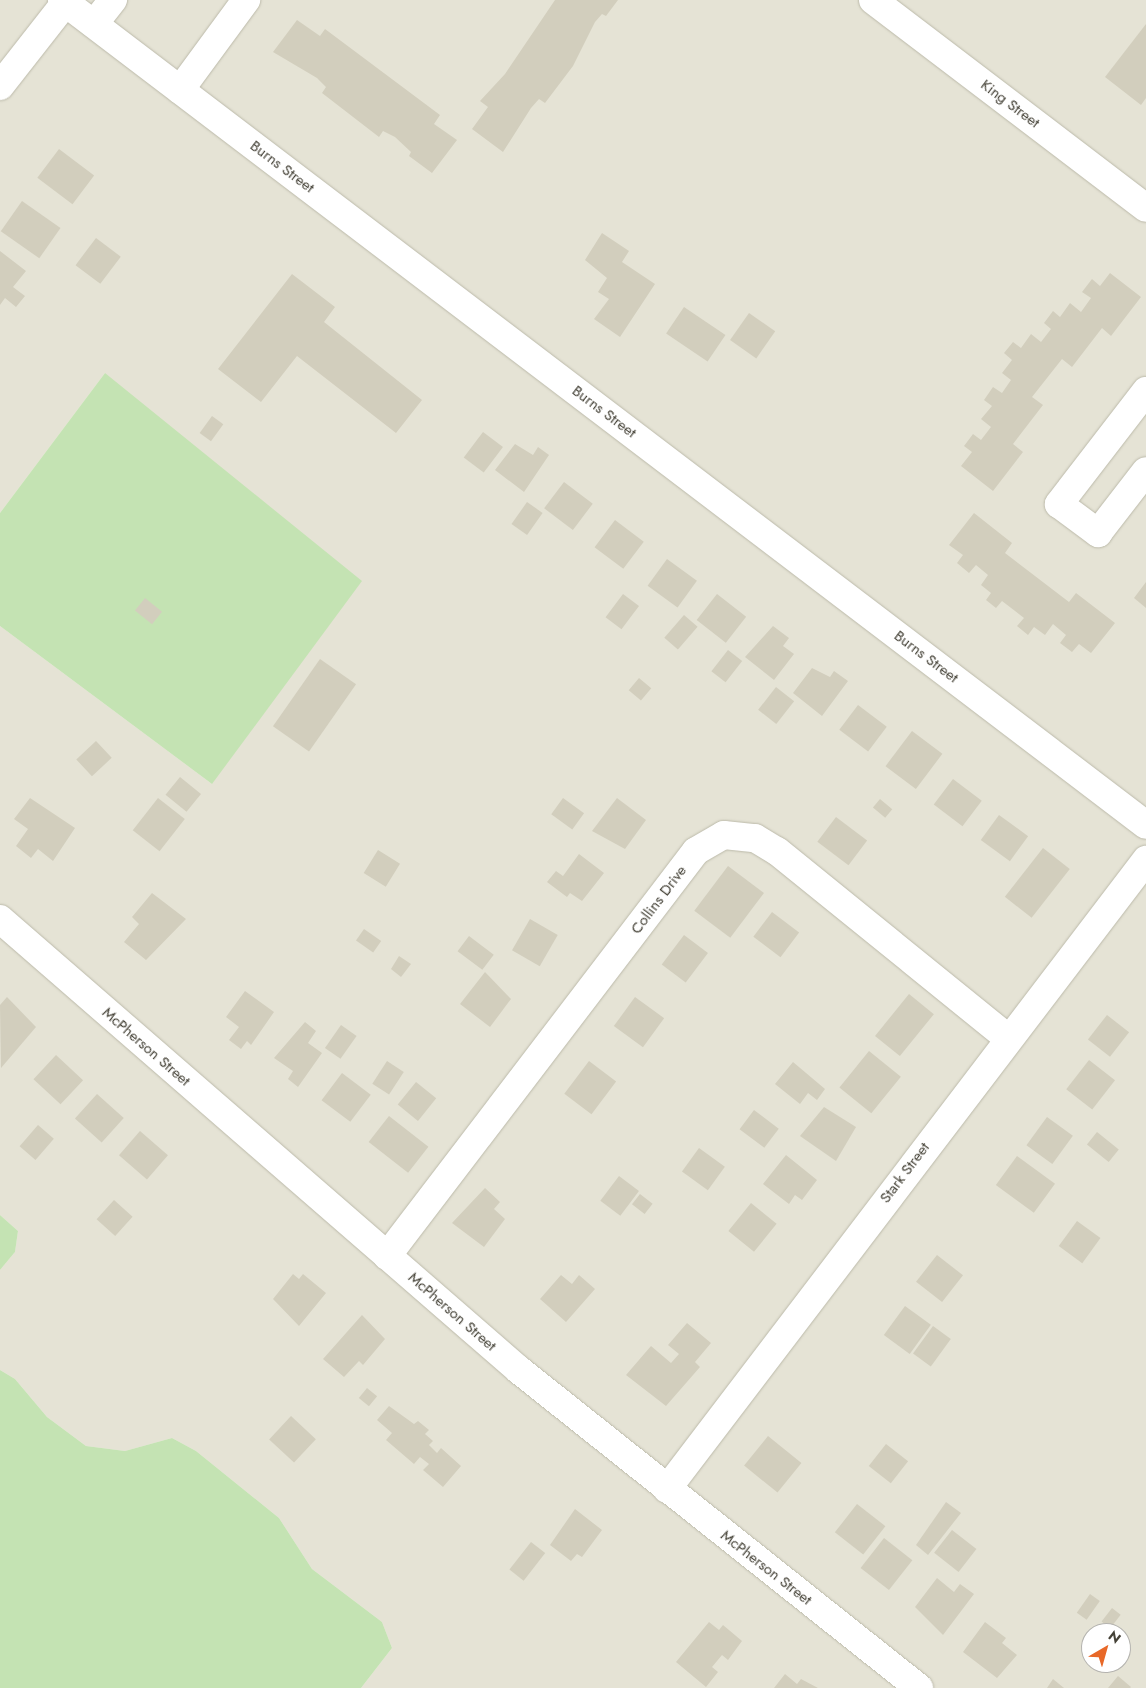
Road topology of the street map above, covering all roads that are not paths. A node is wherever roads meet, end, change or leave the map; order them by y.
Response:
1 (113, 0) edge
2 (246, 0) edge
3 (63, 1) edge
4 (880, 2) edge
5 (94, 24) junction
6 (0, 86) edge
7 (180, 90) junction
8 (1146, 208) edge
9 (1146, 391) edge
10 (1146, 471) edge
11 (1146, 825) edge
12 (1146, 860) edge
13 (0, 919) edge
14 (1007, 1037) junction
15 (387, 1256) junction
16 (667, 1489) junction
17 (919, 1688) edge

1 - 5 street
2 - 7 street
3 - 5 street, Burns Street
3 - 6 street
4 - 8 street, King Street
5 - 7 street, Burns Street
7 - 11 street, Burns Street
9 - 10 street
12 - 14 street, Stark Street
13 - 15 street, McPherson Street
14 - 15 street, Collins Drive
14 - 16 street, Stark Street
15 - 16 street, McPherson Street
16 - 17 street, McPherson Street

